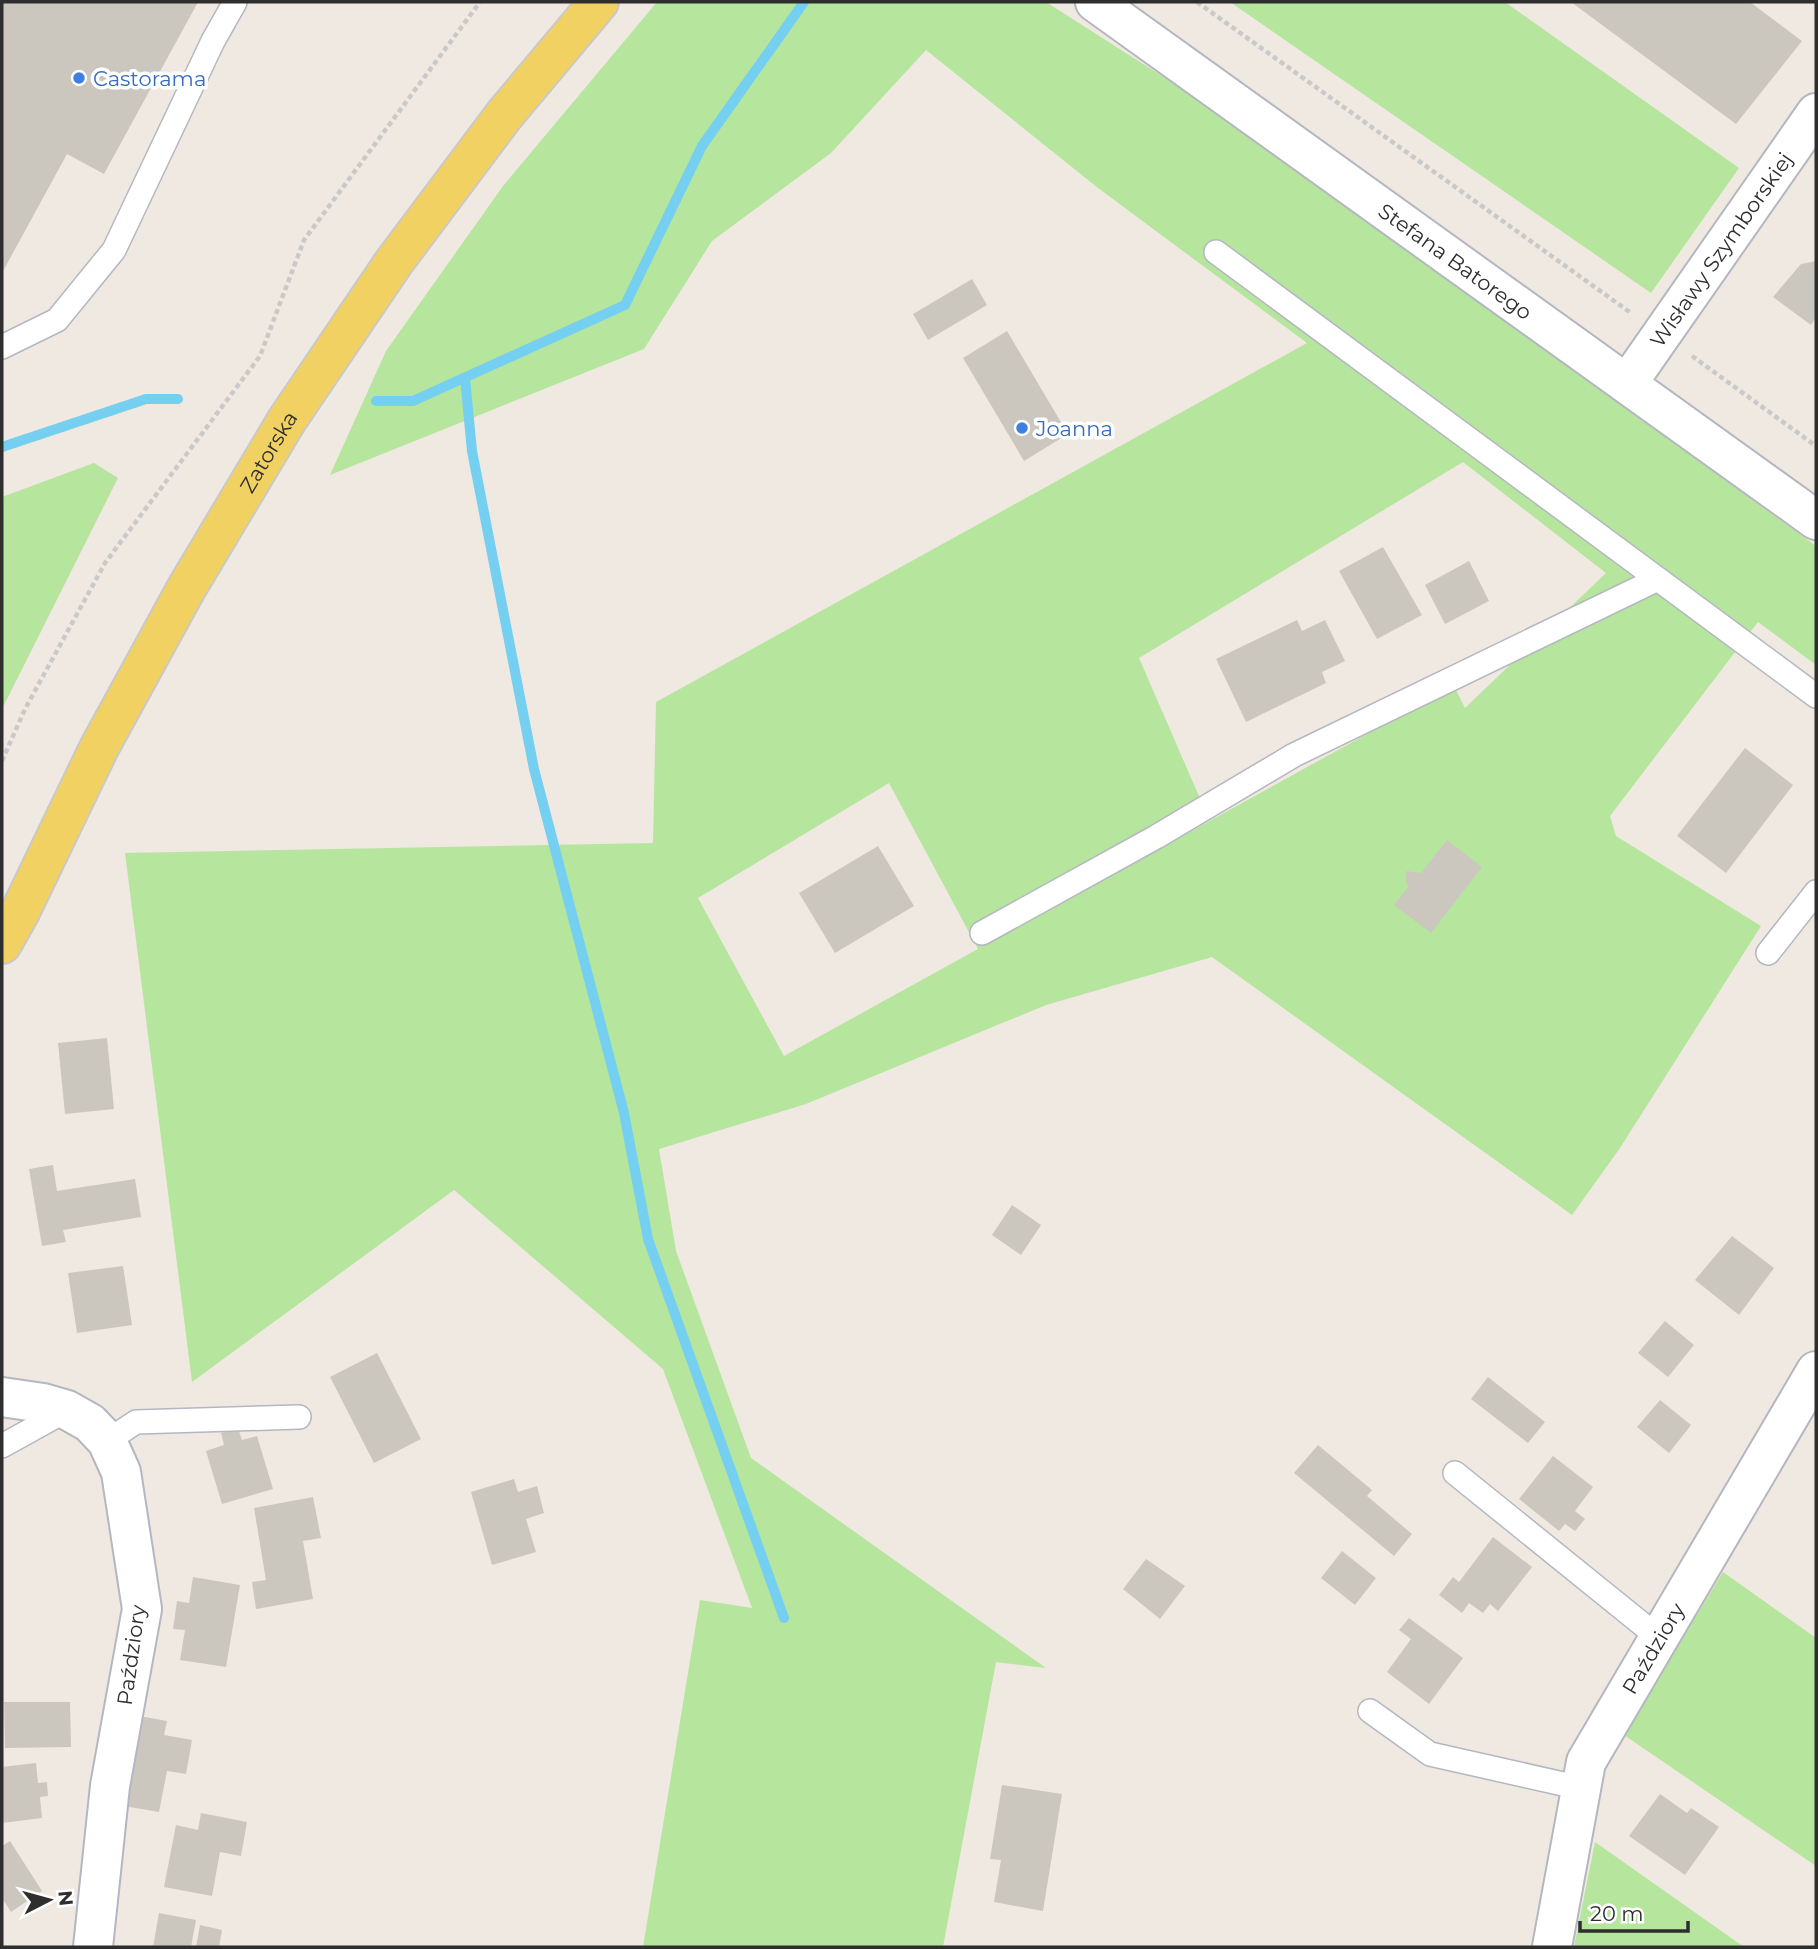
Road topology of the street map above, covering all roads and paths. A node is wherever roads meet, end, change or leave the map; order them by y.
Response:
1 (235, 2) edge
2 (480, 2) edge
3 (599, 2) edge
4 (1095, 2) edge
5 (1197, 2) edge
6 (1816, 113) edge
7 (1216, 252) dead end
8 (1662, 335) junction
9 (2, 348) edge
10 (1627, 384) junction
11 (1816, 446) edge
12 (1816, 520) edge
13 (1658, 579) junction
14 (1816, 696) edge
15 (2, 761) edge
16 (1816, 892) edge
17 (982, 933) dead end
18 (2, 944) edge
19 (1768, 953) dead end
20 (1816, 1371) edge
21 (2, 1397) edge
22 (67, 1410) junction
23 (299, 1417) dead end
24 (107, 1441) junction
25 (2, 1446) edge
26 (1455, 1473) dead end
27 (1658, 1637) junction
28 (1370, 1711) dead end
29 (1581, 1788) junction
30 (93, 1947) edge
31 (1552, 1947) edge

1 - 9 lane
2 - 15 path
3 - 18 main road, Zatorska
4 - 10 street, Stefana Batorego
5 - 8 path
6 - 8 street, Wisławy Szymborskiej
7 - 13 lane
8 - 10 street, Wisławy Szymborskiej
8 - 11 path
10 - 12 street, Stefana Batorego
13 - 14 lane
13 - 17 lane
16 - 19 lane
20 - 27 street, Paździory
21 - 22 street, Paździory
22 - 24 street, Paździory
22 - 25 lane
23 - 24 lane
24 - 30 street, Paździory
26 - 27 lane
27 - 29 street, Paździory
28 - 29 lane
29 - 31 street, Paździory

